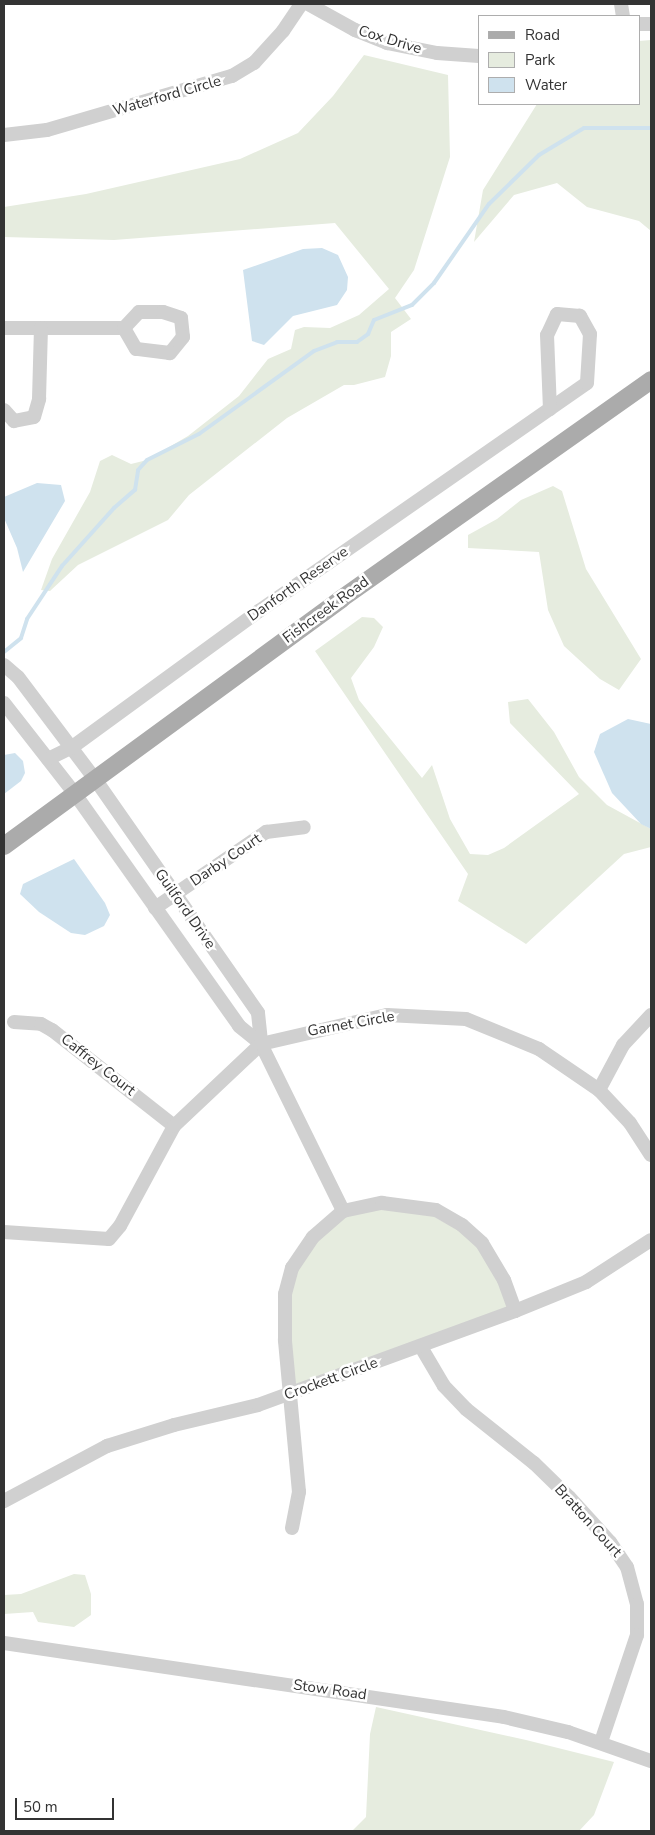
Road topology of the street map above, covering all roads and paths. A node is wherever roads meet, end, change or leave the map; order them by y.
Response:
1 (301, 4) edge
2 (308, 4) edge
3 (478, 56) edge
4 (4, 135) edge
5 (4, 328) edge
6 (42, 328) junction
7 (124, 328) dead end
8 (651, 380) edge
9 (550, 409) junction
10 (4, 410) edge
11 (4, 665) edge
12 (4, 703) edge
13 (71, 748) junction
14 (48, 759) junction
15 (95, 779) junction
16 (75, 794) junction
17 (304, 827) dead end
18 (4, 846) edge
19 (176, 895) junction
20 (155, 908) junction
21 (651, 1015) edge
22 (14, 1022) dead end
23 (260, 1044) junction
24 (599, 1090) junction
25 (174, 1126) junction
26 (651, 1155) edge
27 (343, 1211) junction
28 (4, 1232) edge
29 (651, 1240) edge
30 (515, 1311) junction
31 (421, 1347) junction
32 (290, 1394) junction
33 (4, 1501) edge
34 (292, 1528) dead end
35 (4, 1643) edge
36 (602, 1742) junction
37 (651, 1761) edge

1 - 4 street, Waterford Circle
2 - 3 street, Cox Drive
5 - 6 street
6 - 7 street
6 - 10 street
8 - 15 main road, Fishcreek Road
9 - 9 street, Danforth Reserve
9 - 13 street, Danforth Reserve
11 - 13 street, Guilford Drive
12 - 14 street, Guilford Drive
13 - 14 street, Danforth Reserve
13 - 15 street, Guilford Drive
14 - 16 street, Guilford Drive
15 - 16 main road, Fishcreek Road
15 - 19 street, Guilford Drive
16 - 18 main road, Fishcreek Road
16 - 20 street, Guilford Drive
17 - 19 street, Darby Court
19 - 20 street, Darby Court
19 - 23 street, Guilford Drive
20 - 23 street, Guilford Drive
21 - 24 street
22 - 25 street, Caffrey Court
23 - 24 street, Garnet Circle
23 - 25 street
23 - 27 street, Guilford Drive
24 - 26 street, Garnet Circle
25 - 28 street
27 - 30 street
27 - 32 street
29 - 30 street, Crockett Circle
30 - 31 street, Crockett Circle
31 - 32 street, Crockett Circle
31 - 36 street, Bratton Court
32 - 33 street, Crockett Circle
32 - 34 street
35 - 36 street, Stow Road
36 - 37 street, Stow Road

